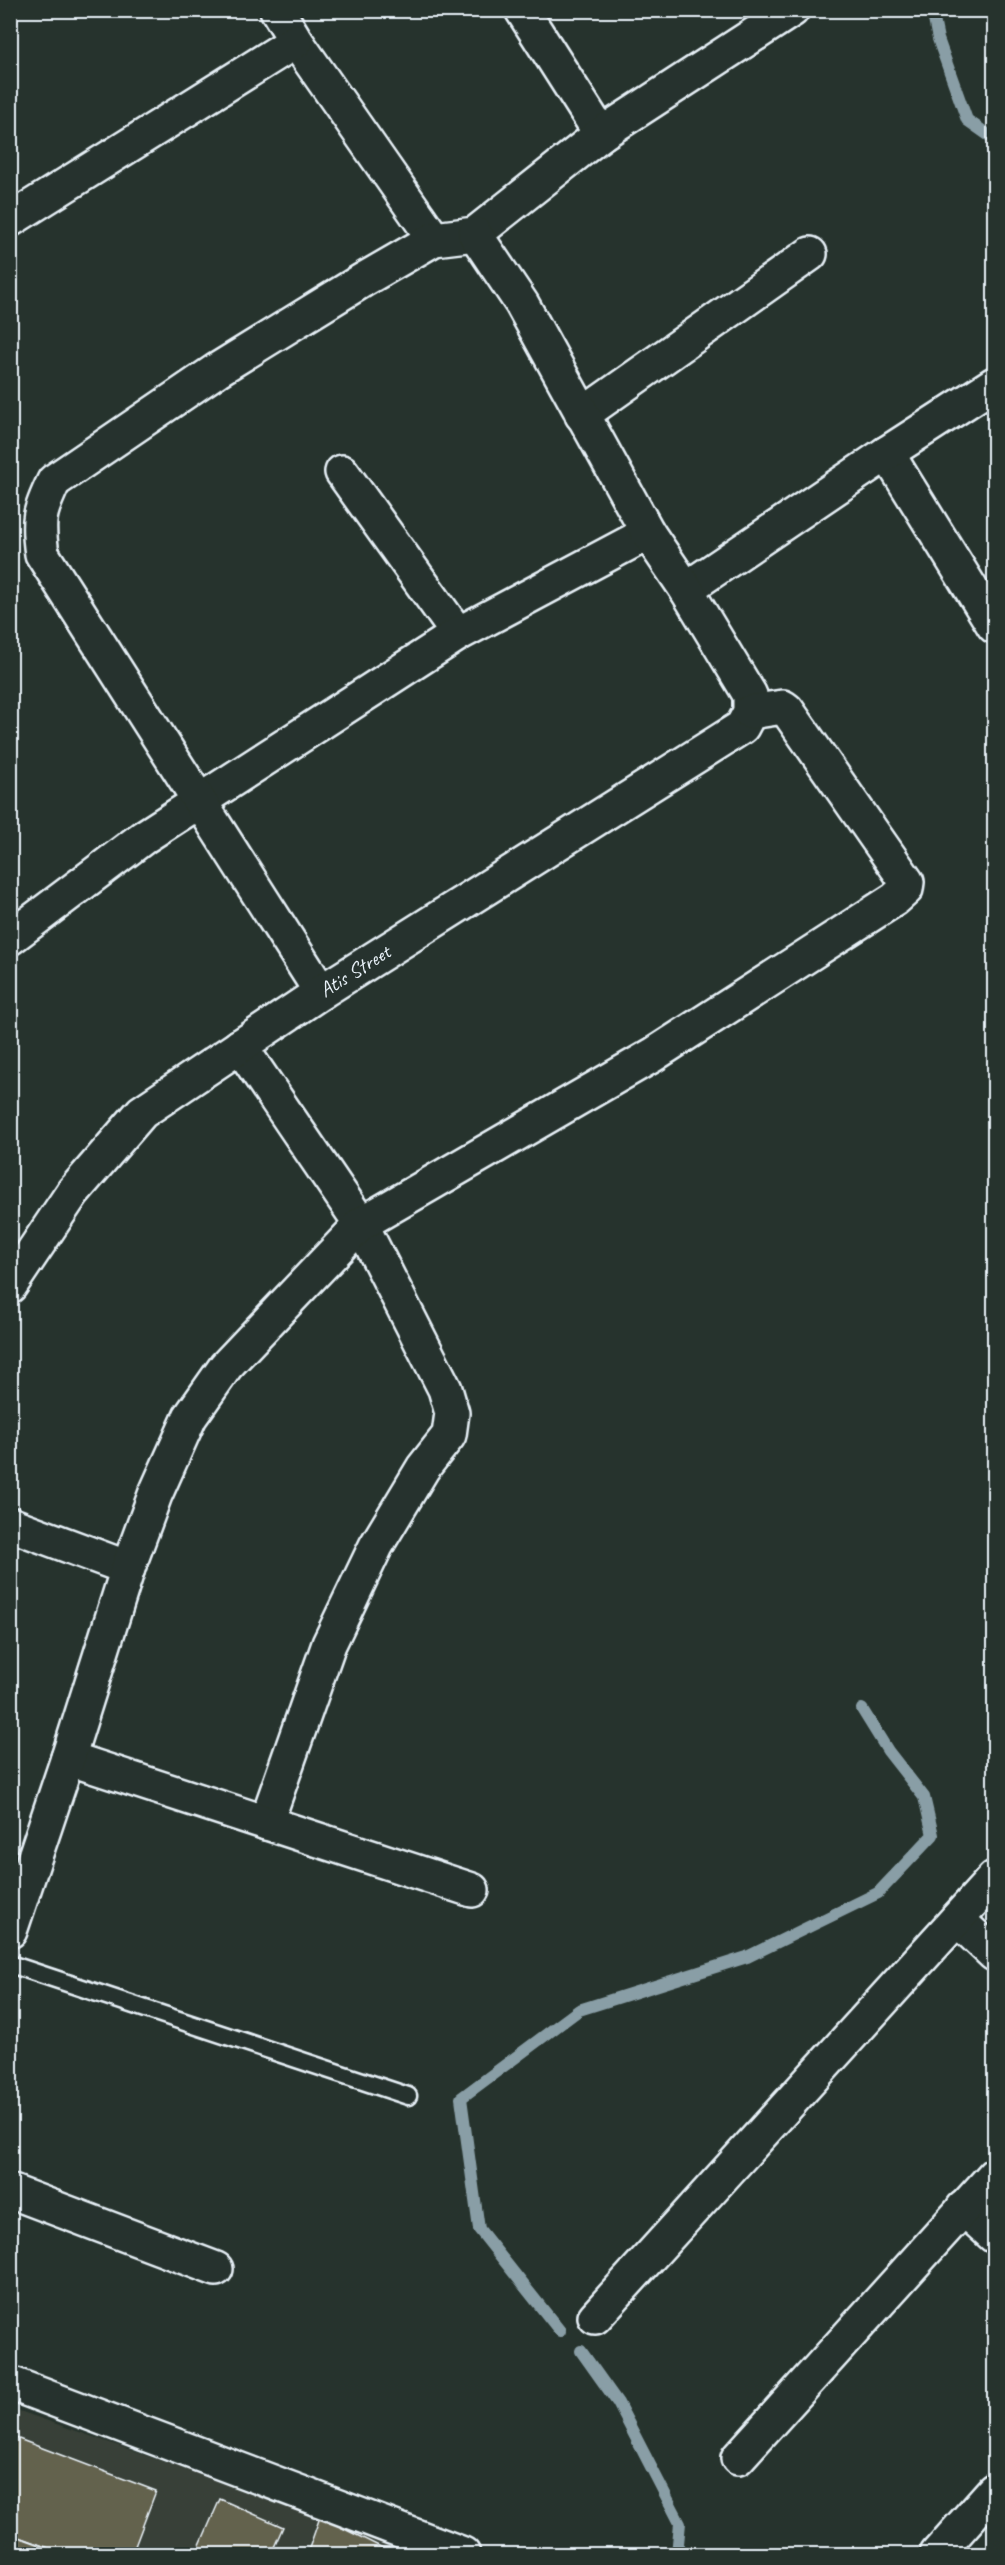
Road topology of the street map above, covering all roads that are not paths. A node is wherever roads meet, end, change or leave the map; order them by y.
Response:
1 (277, 10) edge
2 (522, 10) edge
3 (792, 10) edge
4 (296, 41) junction
5 (601, 134) junction
6 (10, 220) edge
7 (475, 234) junction
8 (434, 239) junction
9 (810, 254) dead end
10 (994, 384) edge
11 (582, 415) junction
12 (887, 453) junction
13 (342, 472) dead end
14 (648, 533) junction
15 (686, 588) junction
16 (994, 626) edge
17 (458, 634) junction
18 (750, 712) junction
19 (200, 803) junction
20 (10, 938) edge
21 (321, 992) junction
22 (240, 1046) junction
23 (362, 1224) junction
24 (10, 1286) edge
25 (10, 1524) edge
26 (128, 1568) junction
27 (69, 1758) junction
28 (266, 1822) junction
29 (994, 1878) edge
30 (472, 1890) dead end
31 (957, 1919) junction
32 (10, 1931) edge
33 (994, 1954) edge
34 (10, 1964) edge
35 (408, 2096) dead end
36 (994, 2175) edge
37 (10, 2191) edge
38 (963, 2208) junction
39 (994, 2236) edge
40 (216, 2269) dead end
41 (595, 2317) dead end
42 (10, 2383) edge
43 (738, 2458) dead end
44 (994, 2490) edge
45 (463, 2554) edge
46 (937, 2554) edge

1 - 4 street
2 - 5 street
3 - 5 street
4 - 6 street
4 - 8 street
5 - 7 street
7 - 8 street
7 - 11 street
8 - 19 street
9 - 11 street
10 - 12 street
11 - 14 street
12 - 15 street
12 - 16 street
13 - 17 street
14 - 15 street
14 - 17 street
15 - 18 street
17 - 19 street
18 - 21 street, Atis Street
18 - 23 street
19 - 20 street
19 - 21 street
21 - 22 street, Atis Street
22 - 23 street
22 - 24 street, Atis Street
23 - 26 street
23 - 28 street
25 - 26 street
26 - 27 street
27 - 28 street
27 - 32 street
28 - 30 street
29 - 31 street
31 - 33 street
31 - 41 street
34 - 35 lane
36 - 38 street
37 - 40 street
38 - 39 street
38 - 43 street
42 - 45 street
44 - 46 street

